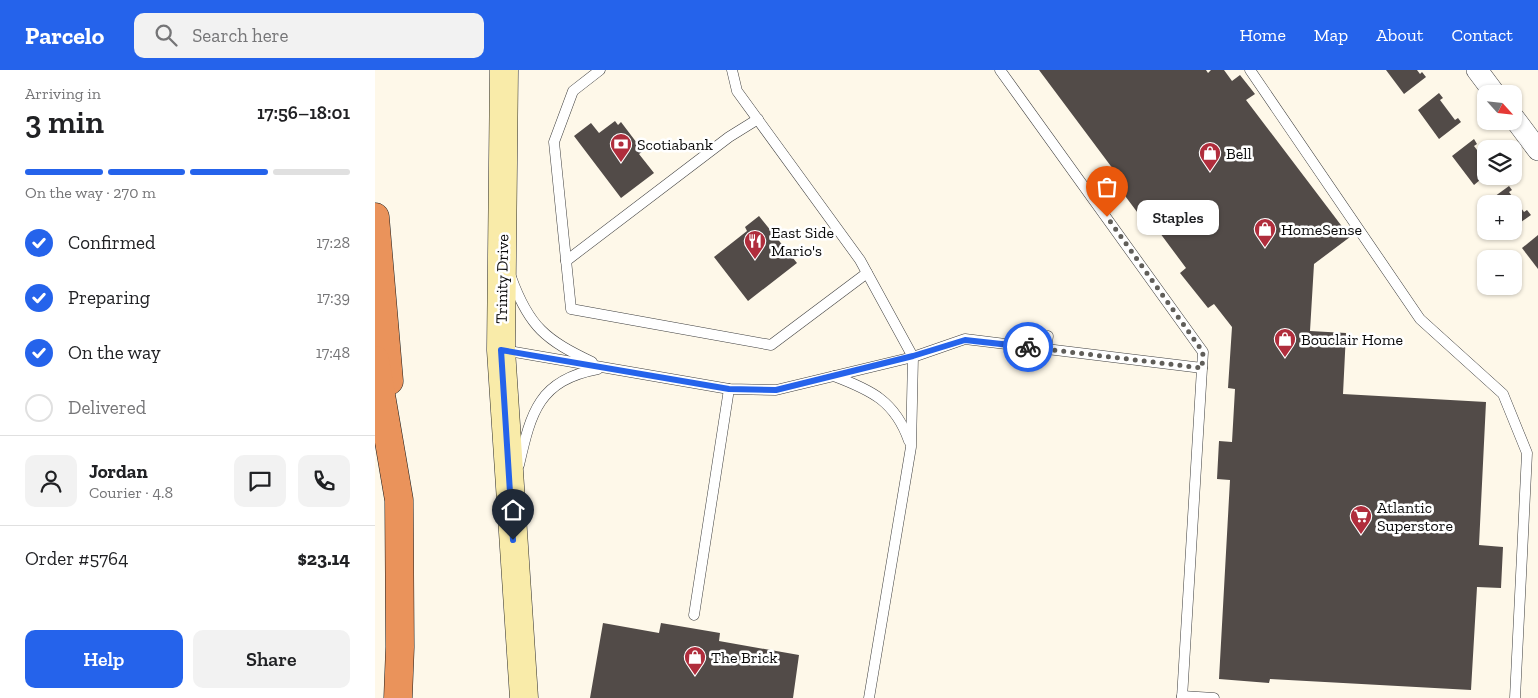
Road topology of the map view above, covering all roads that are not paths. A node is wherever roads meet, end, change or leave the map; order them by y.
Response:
1 (600, 70) edge
2 (732, 70) edge
3 (1001, 70) edge
4 (1250, 70) edge
5 (1477, 70) edge
6 (509, 73) edge
7 (1488, 85) edge
8 (758, 120) junction
9 (1523, 130) edge
10 (1538, 150) edge
11 (375, 217) edge
12 (502, 255) junction
13 (566, 260) junction
14 (867, 273) junction
15 (1048, 336) dead end
16 (1047, 349) junction
17 (501, 350) junction
18 (913, 356) junction
19 (375, 360) edge
20 (605, 368) junction
21 (1202, 368) junction
22 (834, 376) junction
23 (729, 389) junction
24 (911, 447) junction
25 (399, 500) junction
26 (511, 500) junction
27 (694, 615) dead end
28 (1182, 697) edge
29 (398, 698) edge
30 (523, 698) edge
31 (869, 698) edge
32 (1214, 698) edge
33 (1515, 698) edge

1 - 13 lane
2 - 8 lane
3 - 21 lane
4 - 33 lane
5 - 7 street
6 - 12 street, Trinity Drive
8 - 13 lane
8 - 14 lane
9 - 10 street
11 - 25 highway
12 - 17 street, Trinity Drive
12 - 20 lane
13 - 14 lane
14 - 18 lane
15 - 16 lane
16 - 18 lane
16 - 21 lane
17 - 20 lane
17 - 26 street, Trinity Drive
18 - 22 lane
18 - 24 lane
19 - 25 highway
20 - 23 lane
20 - 26 lane
21 - 28 lane
22 - 23 lane
22 - 24 lane
23 - 27 lane
24 - 31 lane
25 - 29 highway
26 - 30 street, Trinity Drive
28 - 32 lane

